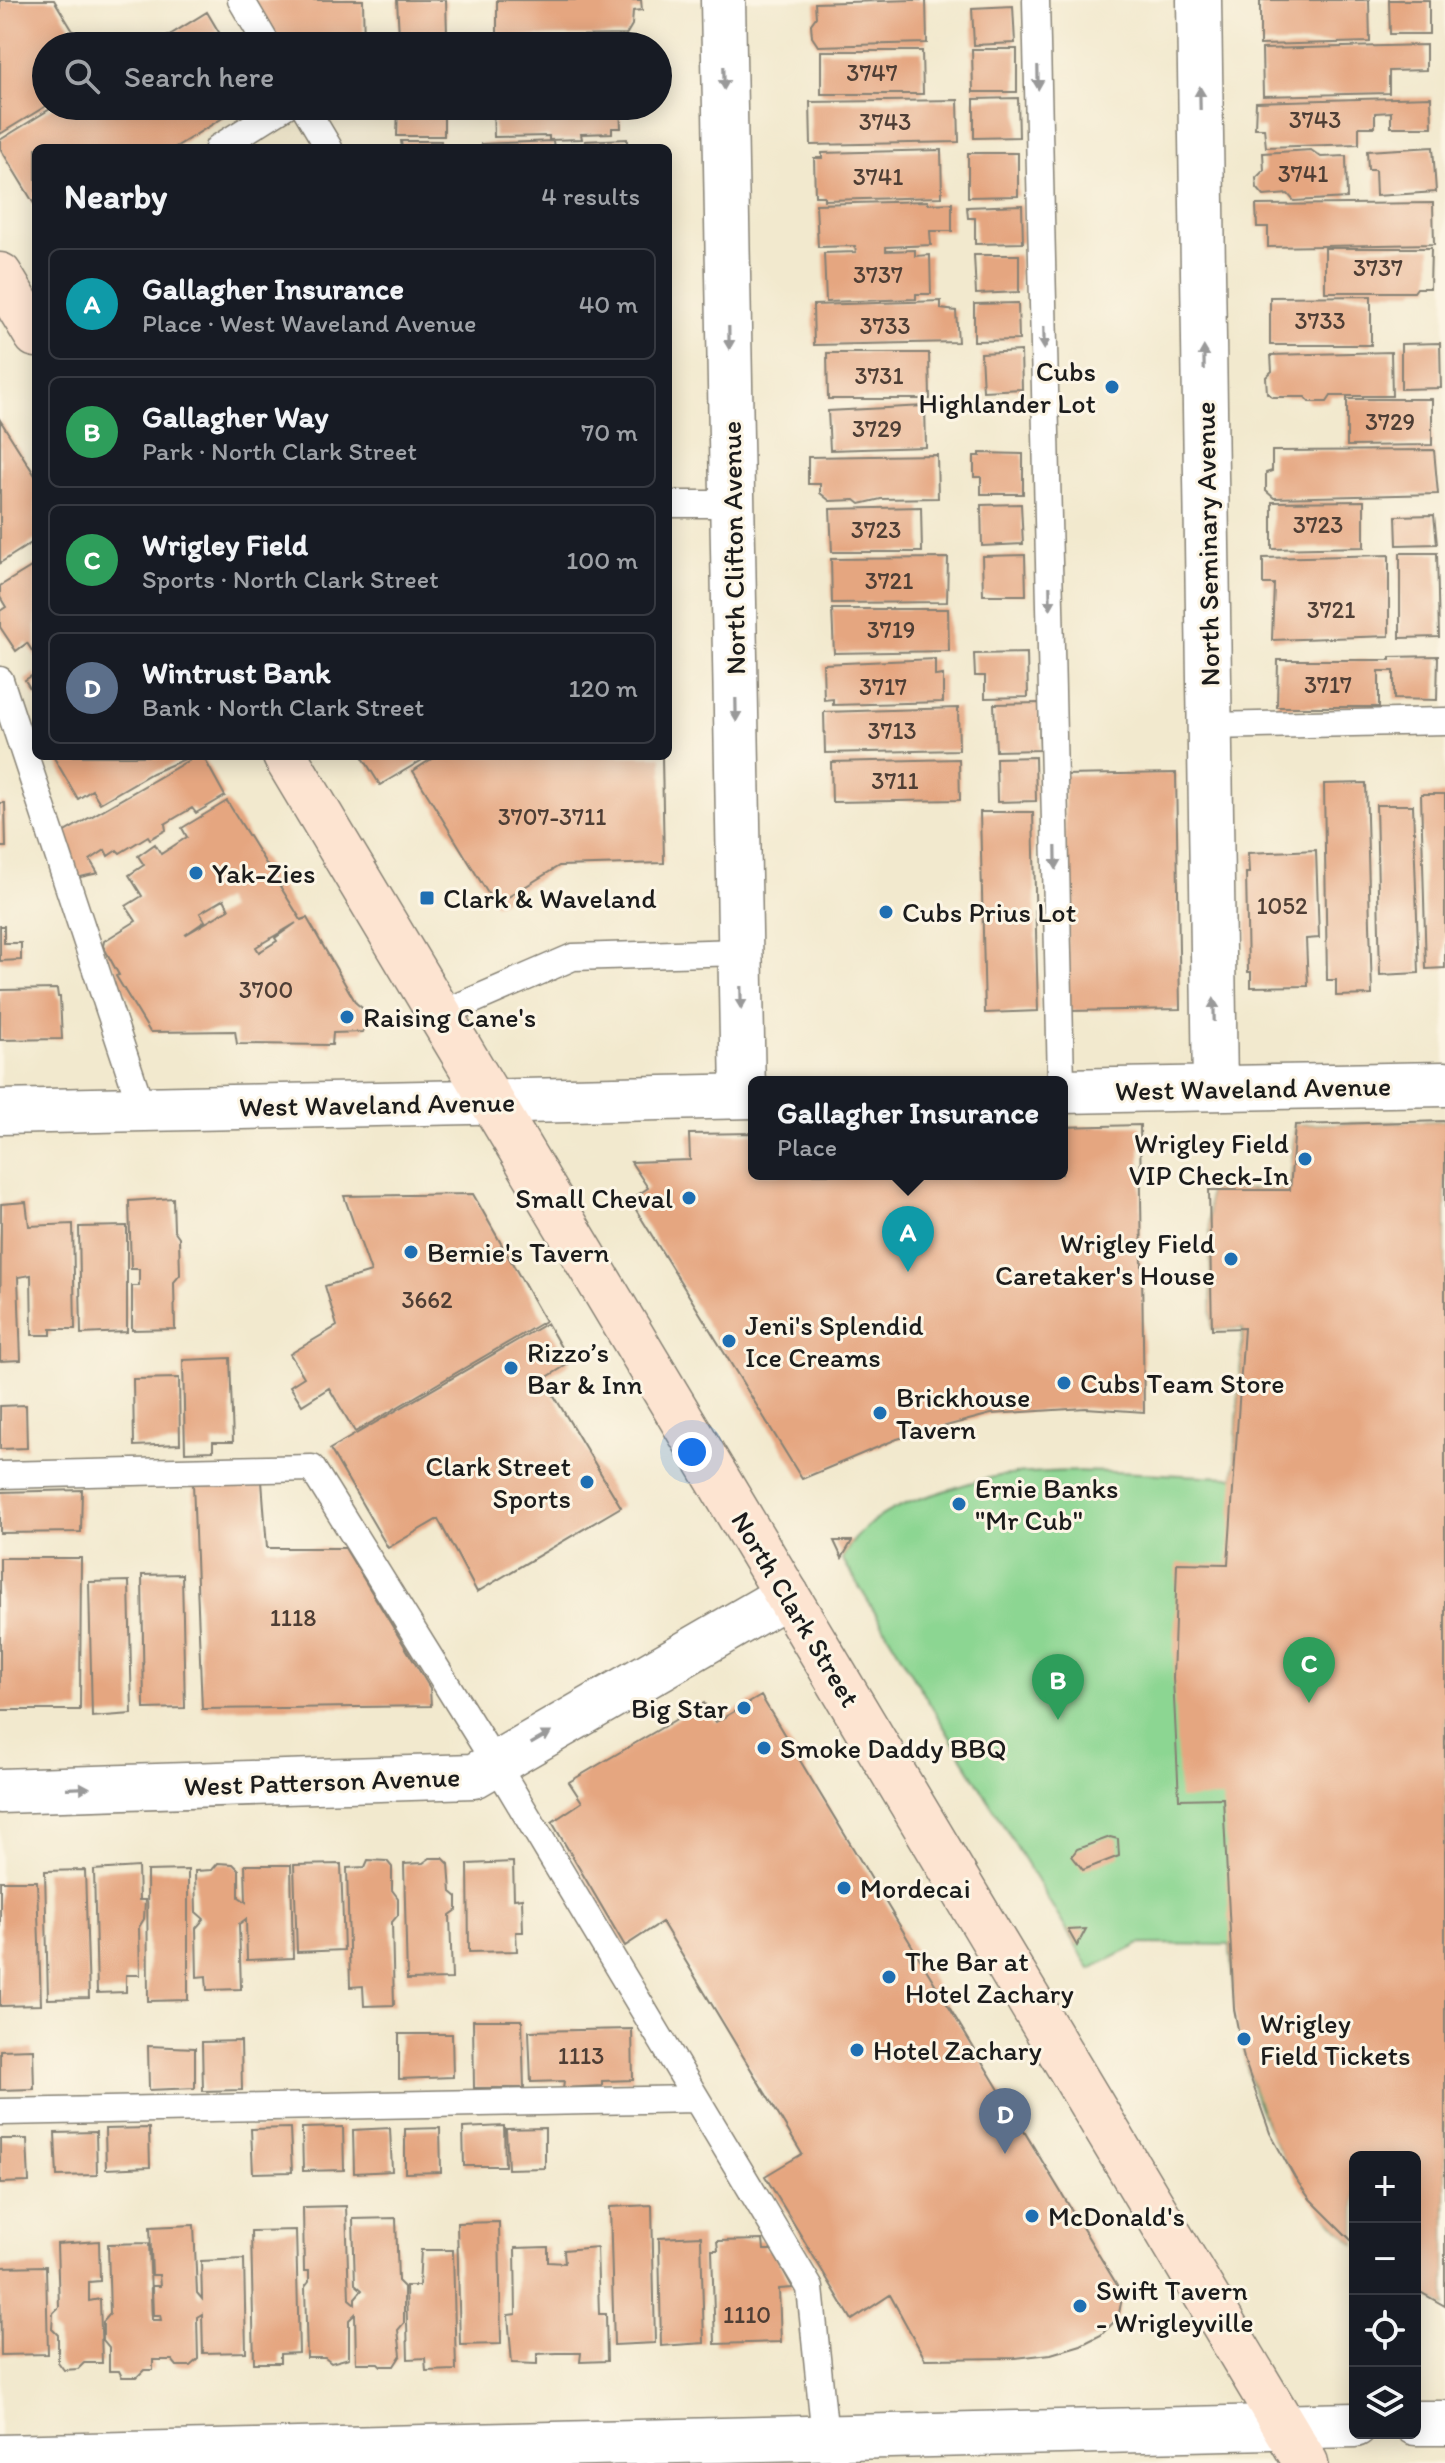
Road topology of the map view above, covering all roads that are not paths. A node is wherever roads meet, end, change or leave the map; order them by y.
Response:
1 (241, 0) edge
2 (723, 0) edge
3 (1036, 0) edge
4 (1199, 0) edge
5 (260, 32) edge
6 (263, 120) edge
7 (312, 120) edge
8 (224, 144) edge
9 (327, 144) edge
10 (0, 275) edge
11 (32, 328) edge
12 (672, 504) edge
13 (732, 504) junction
14 (0, 680) edge
15 (1445, 721) edge
16 (1210, 726) junction
17 (287, 760) edge
18 (740, 952) junction
19 (439, 1015) junction
20 (1061, 1076) edge
21 (1445, 1084) edge
22 (1215, 1088) junction
23 (1068, 1091) edge
24 (748, 1096) edge
25 (490, 1101) junction
26 (142, 1109) junction
27 (0, 1112) edge
28 (0, 1475) edge
29 (787, 1595) junction
30 (496, 1764) junction
31 (0, 1791) edge
32 (696, 2099) junction
33 (0, 2112) edge
34 (1421, 2423) edge
35 (1445, 2423) edge
36 (1349, 2427) edge
37 (825, 2437) junction
38 (1295, 2445) edge
39 (612, 2453) edge
40 (0, 2457) edge

1 - 5 lane
2 -> 13 street, North Clifton Avenue
3 -> 20 lane
16 -> 4 street, North Seminary Avenue
6 - 8 lane
7 - 9 lane
10 - 11 main road
12 - 13 lane
13 -> 18 street, North Clifton Avenue
14 - 26 lane
15 - 16 lane
22 -> 16 street, North Seminary Avenue
17 - 19 main road, North Clark Street
18 - 19 lane
18 -> 24 street, North Clifton Avenue
19 - 25 main road, North Clark Street
21 - 22 street, West Waveland Avenue
22 - 23 street, West Waveland Avenue
24 - 25 street, West Waveland Avenue
25 - 26 street, West Waveland Avenue
25 - 29 main road, North Clark Street
26 - 27 street, West Waveland Avenue
28 - 30 lane
30 -> 29 street, West Patterson Avenue
29 - 38 main road, North Clark Street
31 -> 30 street, West Patterson Avenue
30 - 32 lane
32 - 33 lane
32 - 37 lane
34 - 35 street
36 - 38 street
37 - 38 street
37 - 39 street
39 - 40 street

